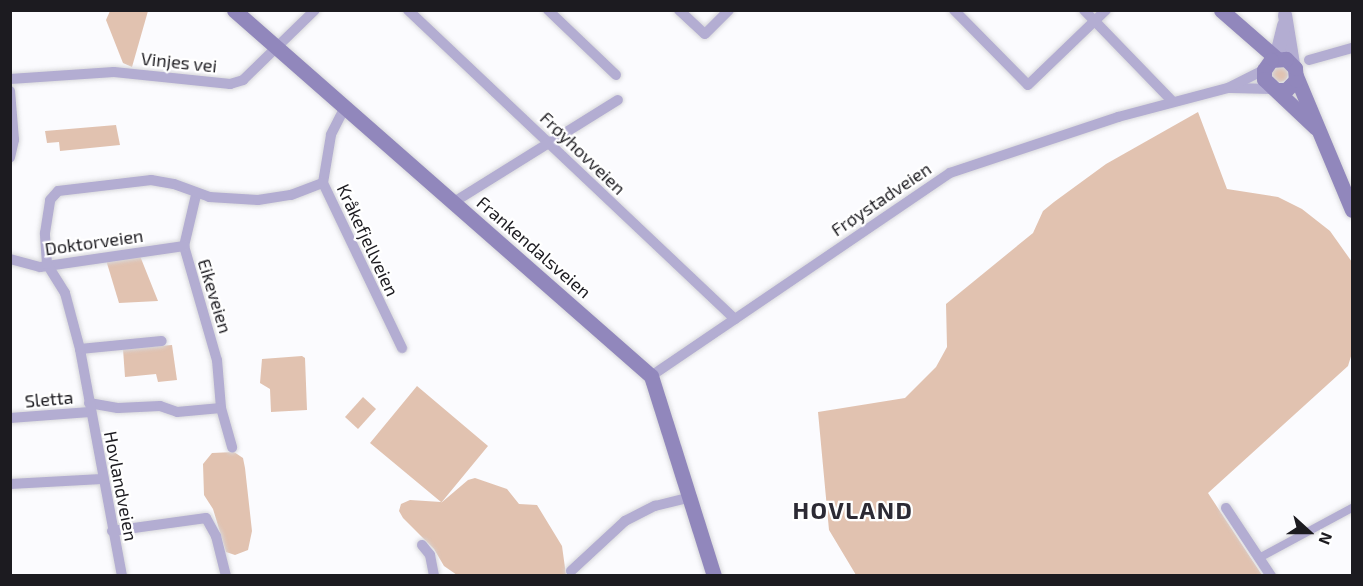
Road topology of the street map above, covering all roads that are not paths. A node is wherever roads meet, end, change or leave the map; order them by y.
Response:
1 (234, 10) edge
2 (315, 10) edge
3 (408, 10) edge
4 (548, 10) edge
5 (679, 10) edge
6 (729, 10) edge
7 (954, 10) edge
8 (1084, 10) edge
9 (1106, 10) edge
10 (1221, 10) edge
11 (1285, 13) edge
12 (1095, 22) junction
13 (1237, 26) junction
14 (278, 48) junction
15 (1353, 48) edge
16 (1276, 58) junction
17 (1309, 60) dead end
18 (1264, 70) junction
19 (1295, 70) junction
20 (616, 75) dead end
21 (10, 79) edge
22 (1228, 88) junction
23 (1274, 90) junction
24 (10, 91) edge
25 (618, 100) dead end
26 (1173, 102) junction
27 (344, 109) junction
28 (1316, 128) junction
29 (550, 144) junction
30 (10, 158) edge
31 (323, 183) junction
32 (1347, 184) edge
33 (196, 195) junction
34 (454, 202) junction
35 (1353, 210) edge
36 (184, 246) junction
37 (10, 259) edge
38 (47, 264) junction
39 (735, 319) junction
40 (162, 341) dead end
41 (402, 348) dead end
42 (80, 349) junction
43 (651, 376) junction
44 (90, 407) junction
45 (221, 408) junction
46 (10, 418) edge
47 (232, 447) dead end
48 (102, 479) junction
49 (10, 484) edge
50 (690, 497) junction
51 (1226, 508) dead end
52 (1353, 508) edge
53 (112, 531) junction
54 (422, 545) dead end
55 (1259, 558) junction
56 (571, 571) dead end
57 (122, 576) edge
58 (226, 576) edge
59 (434, 576) edge
60 (714, 576) edge
61 (1271, 576) edge

1 - 14 main road, Frankendalsveien
2 - 14 street, Vinjes vei
3 - 29 street, Frøyhovveien
4 - 20 street
5 - 6 street
7 - 12 street
8 - 12 street
9 - 12 street
10 - 13 main road
11 - 16 street
11 - 19 street
12 - 26 street
13 - 16 main road
13 - 18 main road
14 - 21 street, Vinjes vei
14 - 27 main road, Frankendalsveien
15 - 17 street
16 - 18 main road
16 - 19 main road
18 - 22 street, Frøystadveien
18 - 23 main road
19 - 23 main road
19 - 28 main road
22 - 23 street, Frøystadveien
22 - 26 street, Frøystadveien
23 - 28 main road
24 - 30 street
25 - 29 street
26 - 39 street, Frøystadveien
27 - 31 street, Kråkefjellveien
27 - 34 main road, Frankendalsveien
28 - 32 main road
29 - 34 street
29 - 39 street, Frøyhovveien
31 - 33 street
31 - 41 street, Kråkefjellveien
32 - 35 main road
33 - 36 street, Eikeveien
33 - 38 street
34 - 43 main road, Frankendalsveien
36 - 38 street, Doktorveien
36 - 45 street, Eikeveien
37 - 38 street, Doktorveien
38 - 42 street, Hovlandveien
39 - 43 street, Frøystadveien
40 - 42 street
42 - 44 street, Hovlandveien
43 - 50 main road
44 - 45 street, Hovlandveien
44 - 46 street, Sletta
44 - 48 street, Hovlandveien
45 - 47 street
48 - 49 street
48 - 53 street, Hovlandveien
50 - 56 street
50 - 60 main road
51 - 55 street
52 - 55 street
53 - 57 street, Hovlandveien
53 - 58 street
54 - 59 street
55 - 61 street

